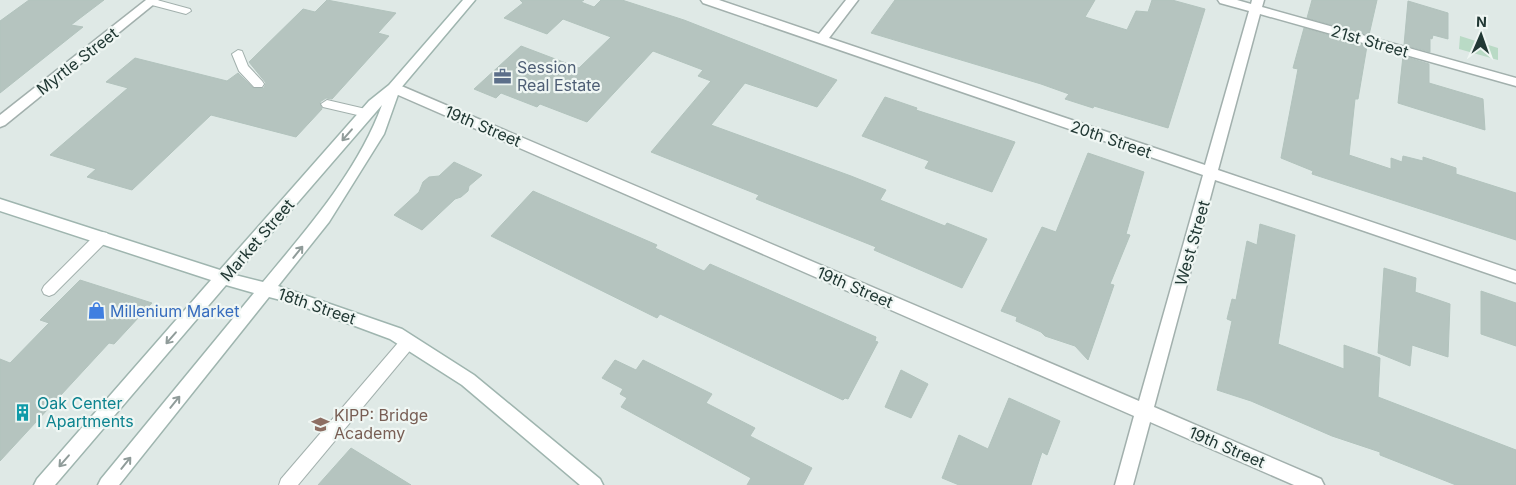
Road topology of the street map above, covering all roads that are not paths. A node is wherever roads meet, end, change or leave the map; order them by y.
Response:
1 (470, 0) edge
2 (708, 0) edge
3 (852, 0) edge
4 (1224, 0) edge
5 (152, 1) edge
6 (1257, 4) edge
7 (186, 11) dead end
8 (822, 39) junction
9 (238, 54) dead end
10 (1516, 82) edge
11 (258, 84) dead end
12 (394, 88) junction
13 (327, 104) dead end
14 (366, 113) junction
15 (0, 122) edge
16 (1212, 174) junction
17 (0, 205) edge
18 (102, 237) junction
19 (1516, 277) edge
20 (224, 278) junction
21 (50, 290) dead end
22 (267, 290) junction
23 (408, 342) junction
24 (1144, 411) junction
25 (43, 485) edge
26 (107, 485) edge
27 (287, 485) edge
28 (594, 485) edge
29 (1124, 485) edge
30 (1315, 485) edge

1 - 12 street, Market Street
2 - 8 street, 20th Street
3 - 8 street
4 - 6 street, 21st Street
5 - 7 lane
5 - 15 street, Myrtle Street
6 - 10 street, 21st Street
6 - 16 street, West Street
8 - 16 street, 20th Street
9 - 11 lane
12 - 14 street, Market Street
22 -> 12 street, Market Street
12 - 24 street, 19th Street
13 - 14 lane
14 -> 20 street, Market Street
16 - 19 street, 20th Street
16 - 24 street, West Street
17 - 18 street, 18th Street
18 - 20 street, 18th Street
18 - 21 lane
20 - 22 street, 18th Street
20 -> 25 street, Market Street
22 - 23 street, 18th Street
26 -> 22 street, Market Street
23 - 27 lane
23 - 28 street, 18th Street
24 - 29 street, West Street
24 - 30 street, 19th Street

